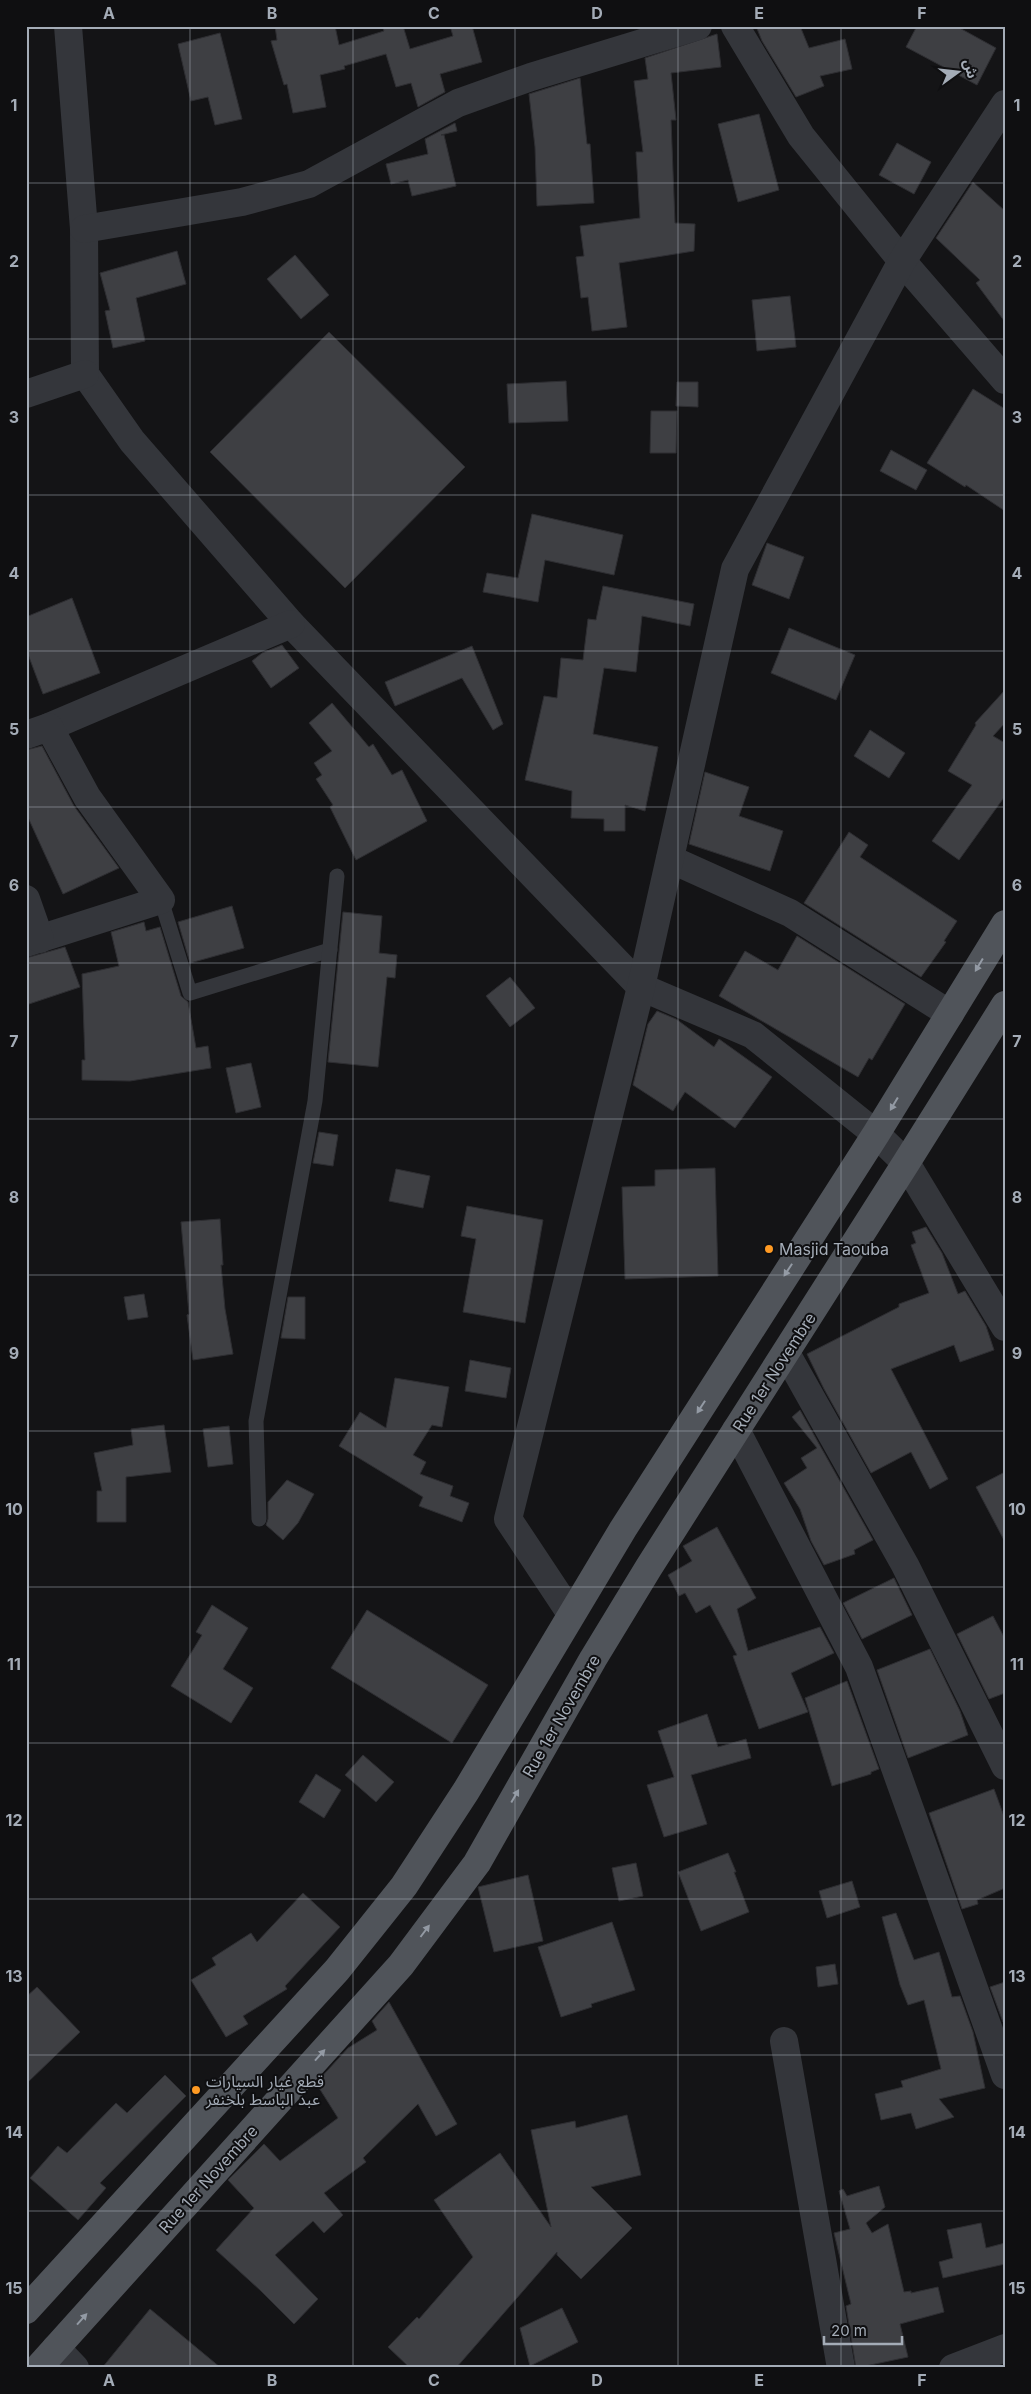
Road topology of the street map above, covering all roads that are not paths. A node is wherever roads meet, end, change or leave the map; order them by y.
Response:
1 (68, 26) edge
2 (698, 26) edge
3 (735, 26) edge
4 (1005, 104) edge
5 (84, 229) junction
6 (902, 261) junction
7 (85, 374) junction
8 (1005, 380) edge
9 (26, 394) edge
10 (291, 624) junction
11 (38, 731) edge
12 (670, 859) junction
13 (337, 876) dead end
14 (26, 899) edge
15 (161, 900) junction
16 (1005, 924) edge
17 (33, 941) edge
18 (330, 950) junction
19 (641, 987) junction
20 (1005, 1004) edge
21 (950, 1014) junction
22 (876, 1134) junction
23 (906, 1163) junction
24 (1005, 1327) edge
25 (786, 1353) junction
26 (736, 1430) junction
27 (259, 1519) dead end
28 (572, 1614) junction
29 (1005, 1766) edge
30 (784, 2041) dead end
31 (1005, 2075) edge
32 (26, 2310) edge
33 (1005, 2348) edge
34 (47, 2358) edge
35 (75, 2368) edge
36 (841, 2368) edge
37 (954, 2368) edge

1 - 5 street
2 - 5 street
3 - 6 street
4 - 6 street
5 - 7 street
6 - 8 street
6 - 12 street
7 - 9 street
7 - 10 street
10 - 11 street
10 - 19 street
11 - 15 street
12 - 19 street
12 - 21 street
13 - 18 lane
14 - 17 street
15 - 17 street
15 - 18 lane
16 -> 21 main road
18 - 27 lane
19 - 22 street
19 - 28 street
20 - 23 main road, Rue 1er Novembre
21 -> 22 main road
22 - 23 street
22 -> 28 main road
23 - 24 street
23 - 25 main road, Rue 1er Novembre
25 - 26 main road, Rue 1er Novembre
25 - 29 street
26 - 31 street
34 -> 26 main road, Rue 1er Novembre
28 - 32 main road
30 - 36 street
33 - 37 street
34 - 35 street

